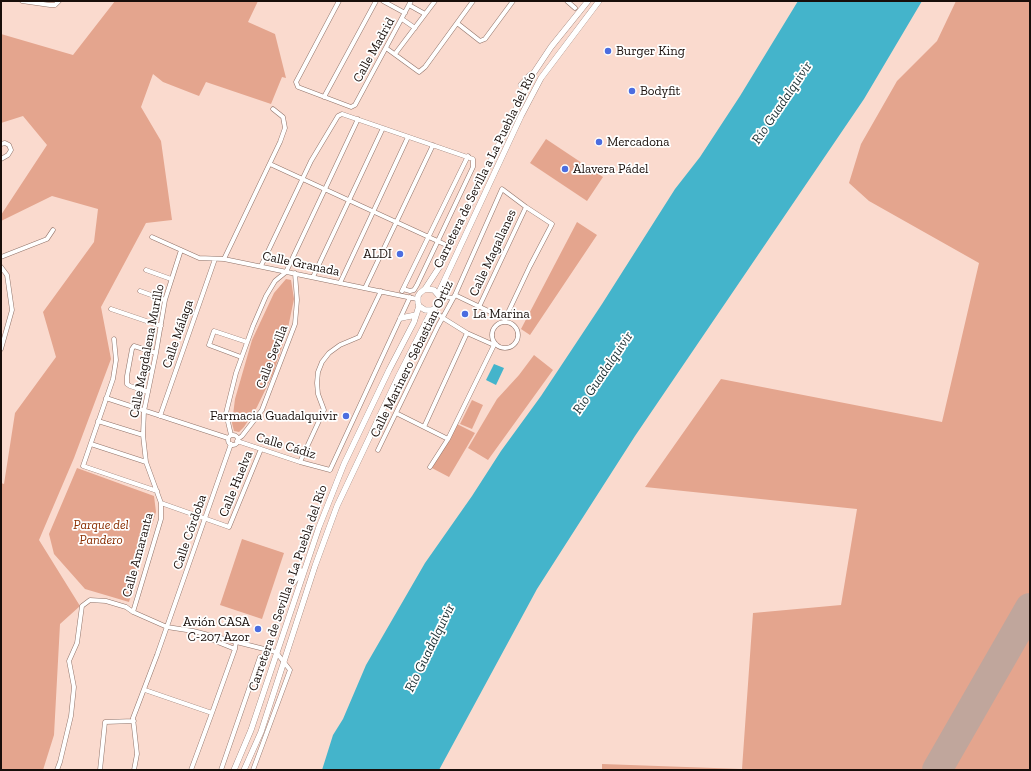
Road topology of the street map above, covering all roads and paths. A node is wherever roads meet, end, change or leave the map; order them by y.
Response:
1 (22, 1) edge
2 (59, 1) edge
3 (339, 1) edge
4 (376, 1) edge
5 (383, 1) edge
6 (435, 1) edge
7 (473, 1) edge
8 (513, 1) edge
9 (567, 1) edge
10 (588, 1) edge
11 (599, 1) edge
12 (42, 2) edge
13 (410, 3) edge
14 (575, 8) dead end
15 (405, 13) junction
16 (425, 14) junction
17 (402, 19) junction
18 (457, 23) junction
19 (415, 28) junction
20 (386, 48) junction
21 (395, 54) junction
22 (541, 63) junction
23 (522, 85) dead end
24 (324, 97) junction
25 (273, 109) dead end
26 (358, 119) junction
27 (382, 128) junction
28 (408, 137) junction
29 (1, 144) edge
30 (433, 145) junction
31 (468, 156) junction
32 (1, 159) edge
33 (270, 164) junction
34 (302, 179) junction
35 (325, 189) junction
36 (348, 200) junction
37 (526, 207) junction
38 (372, 212) junction
39 (396, 223) junction
40 (52, 230) dead end
41 (152, 237) dead end
42 (428, 238) junction
43 (437, 242) junction
44 (444, 244) dead end
45 (181, 250) junction
46 (1, 258) edge
47 (215, 259) junction
48 (224, 259) junction
49 (261, 266) junction
50 (1, 268) edge
51 (146, 270) dead end
52 (286, 272) junction
53 (295, 274) junction
54 (313, 277) junction
55 (171, 279) junction
56 (340, 283) junction
57 (365, 288) junction
58 (425, 289) junction
59 (403, 290) junction
60 (140, 291) dead end
61 (380, 291) junction
62 (400, 295) junction
63 (439, 295) junction
64 (454, 296) junction
65 (410, 297) junction
66 (417, 299) junction
67 (165, 300) junction
68 (419, 306) junction
69 (479, 307) junction
70 (111, 309) dead end
71 (432, 310) junction
72 (416, 315) junction
73 (401, 318) junction
74 (443, 318) junction
75 (505, 321) junction
76 (161, 326) junction
77 (467, 333) junction
78 (114, 339) dead end
79 (247, 342) junction
80 (495, 344) junction
81 (1, 349) edge
82 (156, 353) junction
83 (242, 357) junction
84 (148, 392) junction
85 (106, 398) junction
86 (144, 411) junction
87 (396, 413) junction
88 (160, 416) junction
89 (98, 420) junction
90 (424, 427) junction
91 (143, 435) junction
92 (229, 437) junction
93 (448, 439) junction
94 (237, 440) junction
95 (90, 444) junction
96 (231, 444) junction
97 (261, 449) junction
98 (378, 450) dead end
99 (146, 462) junction
100 (300, 462) junction
101 (430, 467) dead end
102 (157, 491) junction
103 (161, 503) junction
104 (205, 519) junction
105 (305, 566) junction
106 (293, 583) dead end
107 (133, 612) junction
108 (167, 627) junction
109 (211, 635) junction
110 (236, 641) junction
111 (235, 649) junction
112 (276, 652) junction
113 (260, 657) dead end
114 (283, 662) junction
115 (145, 690) junction
116 (212, 713) junction
117 (134, 721) junction
118 (57, 770) edge
119 (100, 770) edge
120 (134, 770) edge
121 (191, 770) edge
122 (221, 770) edge
123 (234, 770) edge
124 (244, 770) edge
125 (253, 770) edge

1 - 12 street
2 - 12 street
3 - 24 street
4 - 24 street
5 - 15 street
6 - 16 street
7 - 18 street
8 - 18 street
9 - 14 street
10 - 22 main road
11 - 63 main road, Carretera de Sevilla a La Puebla del Río
13 - 15 street, Calle Madrid
13 - 16 street
15 - 17 street, Calle Madrid
16 - 19 street
17 - 19 street
17 - 20 street, Calle Madrid
18 - 21 street
19 - 21 street
20 - 21 street
20 - 24 street, Calle Madrid
22 - 23 main road
22 - 58 main road
25 - 33 street
26 - 27 street
26 - 34 street
26 - 35 street
27 - 28 street
27 - 36 street
28 - 30 street
28 - 38 street
29 - 32 street
30 - 31 street
30 - 39 street
31 - 42 street
31 - 43 street
33 - 34 street
33 - 48 street
34 - 35 street
34 - 49 street
35 - 36 street
35 - 52 street
36 - 38 street
36 - 54 street
37 - 64 street, Calle Marinero Sebastian Ortiz
37 - 69 street, Calle Magallanes
37 - 75 street
38 - 39 street
38 - 56 street
39 - 42 street
39 - 57 street
40 - 46 street
41 - 45 street, Calle Granada
42 - 43 street
42 - 59 street
43 - 44 street
43 - 59 street
45 - 47 street, Calle Granada
45 - 55 street, Calle Magdalena Murillo
47 - 48 street, Calle Granada
47 - 88 street, Calle Málaga
48 - 49 street, Calle Granada
49 - 52 street, Calle Granada
50 - 81 street
51 - 55 street
52 - 53 street, Calle Granada
52 - 79 street
53 - 54 street, Calle Granada
53 - 94 street, Calle Sevilla
54 - 56 street, Calle Granada
55 - 67 street, Calle Magdalena Murillo
56 - 57 street, Calle Granada
57 - 61 street, Calle Granada
58 - 63 main road
58 - 66 main road
59 - 62 street
60 - 67 street
61 - 62 street, Calle Granada
61 - 100 street
62 - 65 street, Calle Granada
63 - 64 street
63 - 71 main road
64 - 69 street
64 - 74 street, Calle Marinero Sebastian Ortiz
65 - 66 street, Calle Granada
65 - 73 street
66 - 68 main road
67 - 76 street, Calle Magdalena Murillo
68 - 71 main road
68 - 72 main road, Carretera de Sevilla a La Puebla del Río
69 - 75 street
70 - 76 street
71 - 74 street
71 - 114 main road, Carretera de Sevilla a La Puebla del Río
72 - 73 main road
72 - 105 main road, Carretera de Sevilla a La Puebla del Río
73 - 100 street, Calle Cádiz
74 - 77 street
74 - 87 street, Calle Marinero Sebastian Ortiz
75 - 80 street
75 - 80 street
76 - 82 street, Calle Magdalena Murillo
77 - 80 street
77 - 90 street
78 - 85 street
79 - 83 street
79 - 83 street
80 - 93 street
82 - 84 street, Calle Magdalena Murillo
82 - 84 street
83 - 92 street
84 - 86 street, Calle Magdalena Murillo
85 - 86 street
85 - 89 street
86 - 88 street
86 - 91 street, Calle Magdalena Murillo
87 - 90 street
87 - 98 street, Calle Marinero Sebastian Ortiz
88 - 92 street
89 - 91 street
89 - 95 street
90 - 93 street
91 - 99 street, Calle Magdalena Murillo
92 - 94 street
92 - 96 street
93 - 101 street
94 - 96 street
94 - 97 street, Calle Cádiz
95 - 99 street
95 - 102 street
96 - 104 street, Calle Córdoba
97 - 100 street, Calle Cádiz
97 - 104 street, Calle Huelva
99 - 102 street, Calle Magdalena Murillo
102 - 103 street, Calle Magdalena Murillo
103 - 104 street
103 - 107 street, Calle Amaranta
104 - 108 street, Calle Córdoba
105 - 106 main road
105 - 112 main road, Carretera de Sevilla a La Puebla del Río
107 - 108 street
107 - 118 street
108 - 109 street
108 - 115 street, Calle Córdoba
109 - 110 street
109 - 111 street
110 - 111 street
110 - 112 street
111 - 116 street
112 - 114 street
112 - 123 main road, Carretera de Sevilla a La Puebla del Río
113 - 122 street
114 - 124 main road, Carretera de Sevilla a La Puebla del Río
114 - 125 street
115 - 116 street
115 - 117 street, Calle Córdoba
116 - 121 street
117 - 119 street
117 - 120 street

